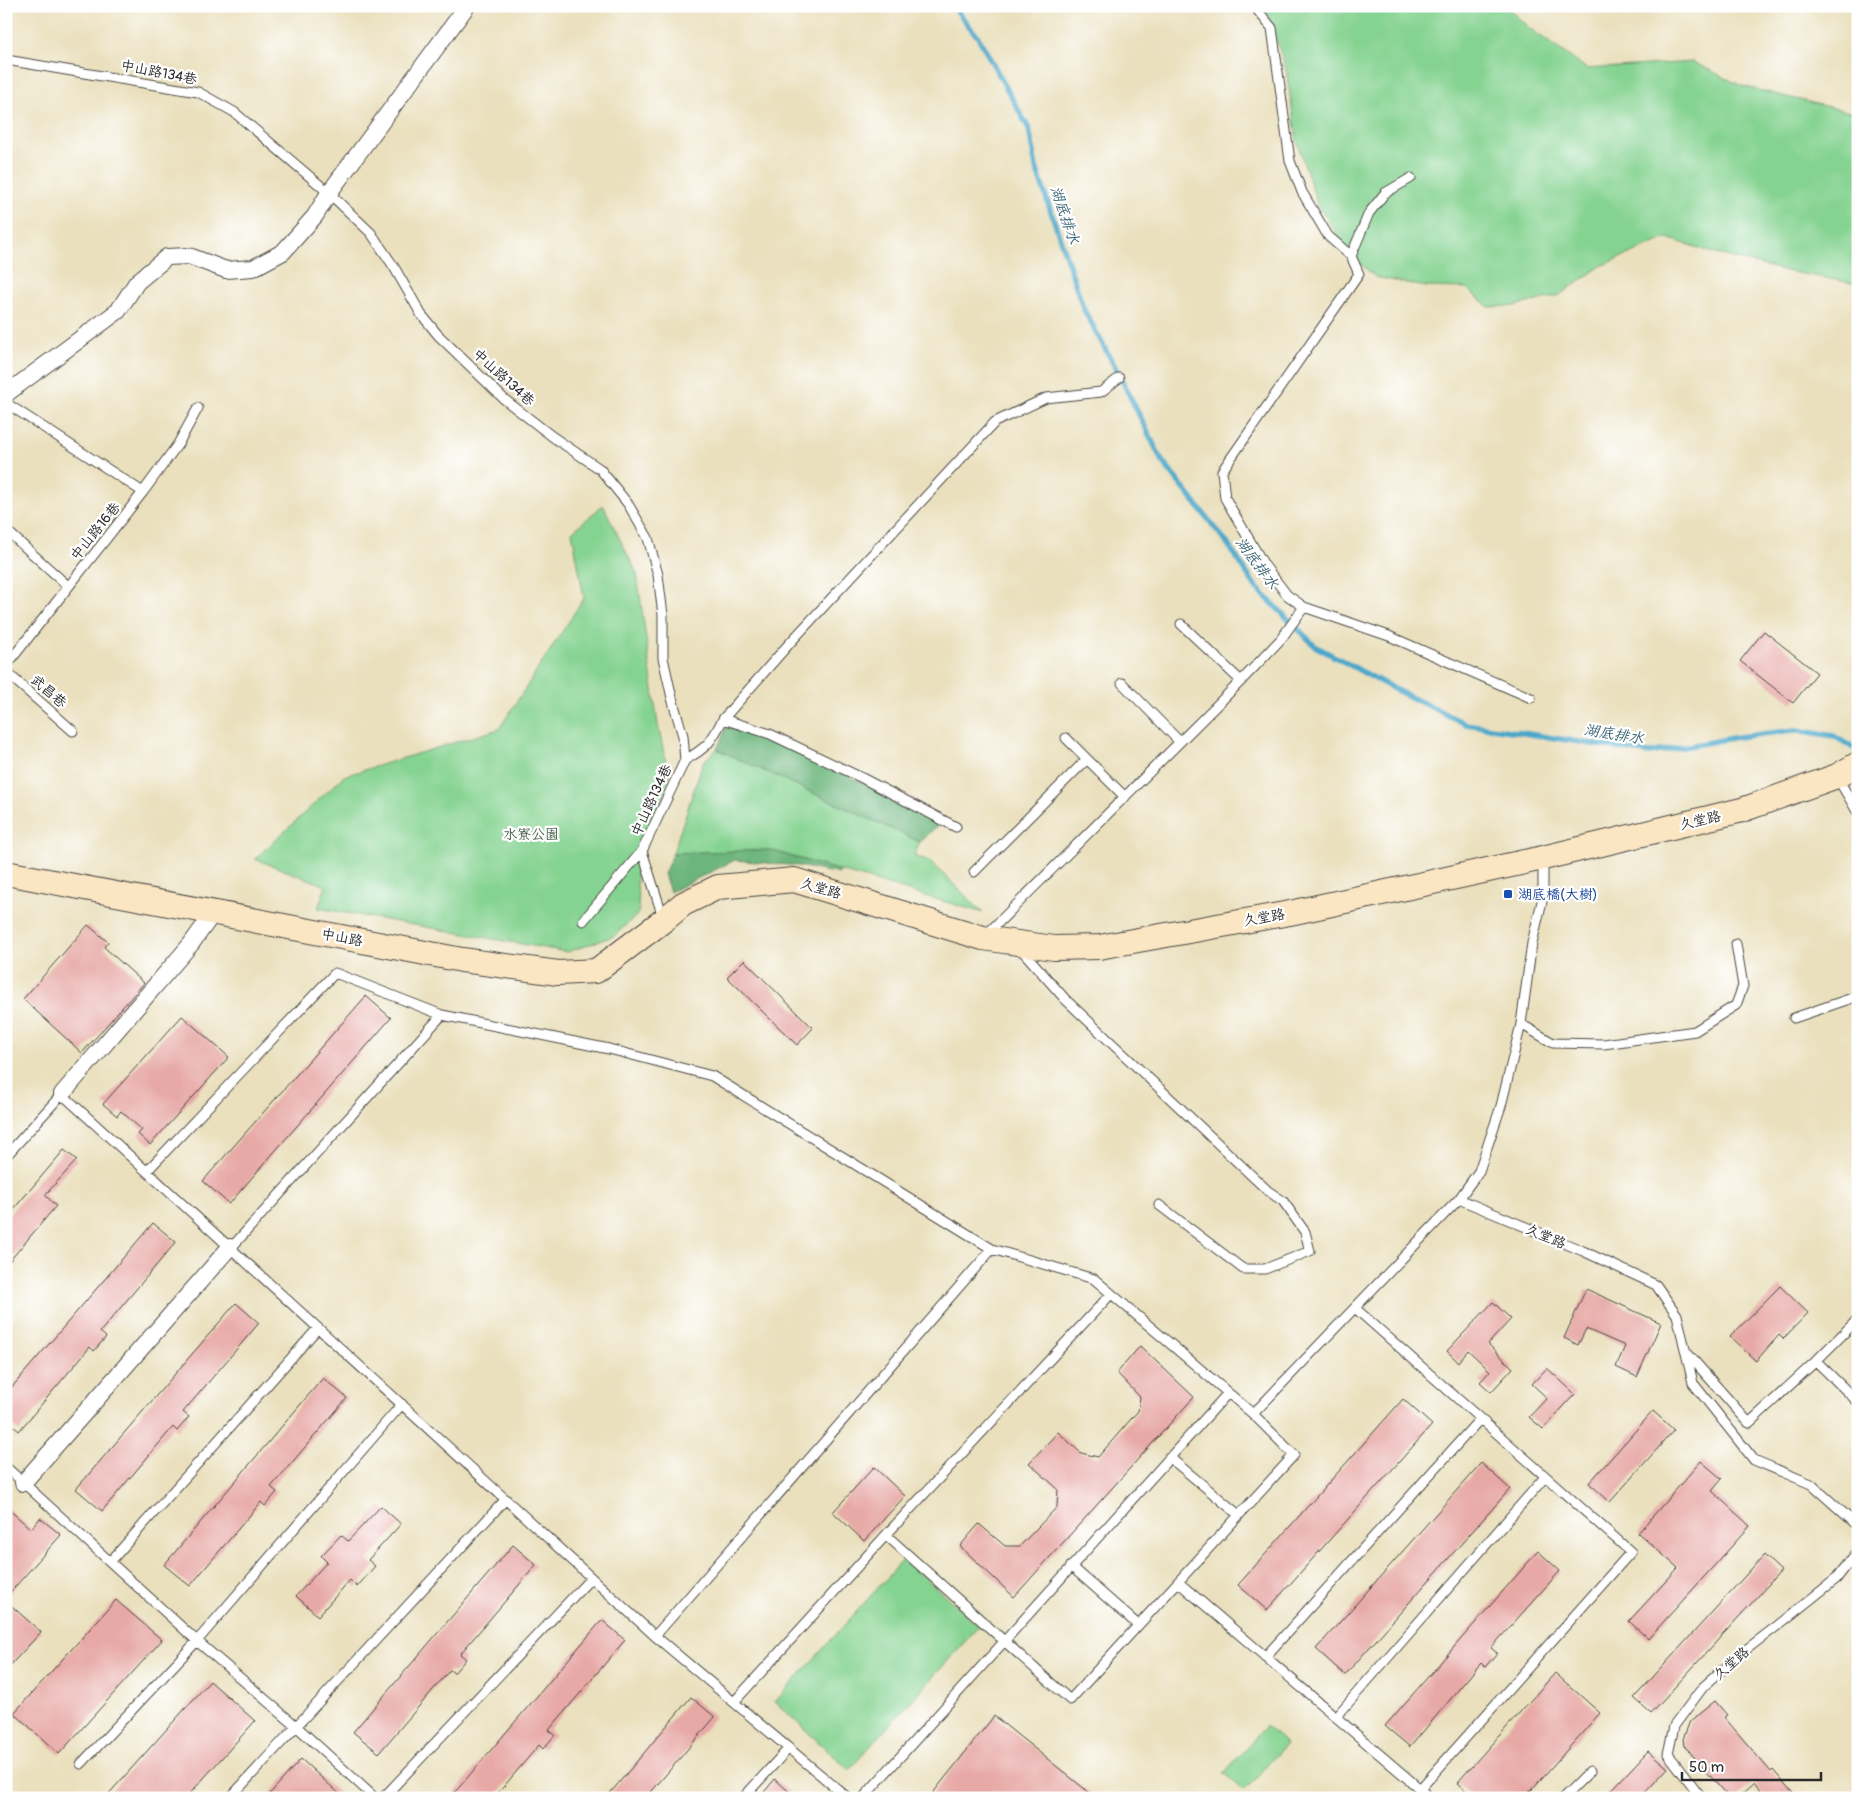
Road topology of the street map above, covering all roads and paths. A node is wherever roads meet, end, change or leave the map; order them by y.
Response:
1 (467, 6) edge
2 (1254, 6) edge
3 (6, 60) edge
4 (1411, 178) dead end
5 (329, 193) junction
6 (1351, 256) junction
7 (1119, 378) dead end
8 (6, 394) edge
9 (6, 404) edge
10 (198, 408) dead end
11 (143, 492) junction
12 (6, 530) edge
13 (68, 586) junction
14 (1304, 607) junction
15 (1181, 624) dead end
16 (6, 666) edge
17 (6, 672) edge
18 (1241, 681) junction
19 (1122, 683) dead end
20 (1531, 698) dead end
21 (723, 719) junction
22 (73, 731) dead end
23 (1066, 738) dead end
24 (1180, 742) junction
25 (1087, 759) junction
26 (685, 760) junction
27 (1849, 769) edge
28 (1125, 797) junction
29 (1858, 813) edge
30 (956, 827) dead end
31 (642, 851) junction
32 (1543, 858) junction
33 (974, 872) dead end
34 (6, 873) edge
35 (214, 912) junction
36 (664, 920) junction
37 (584, 921) dead end
38 (983, 938) junction
39 (1017, 944) junction
40 (1736, 944) dead end
41 (1858, 996) edge
42 (442, 1015) junction
43 (1794, 1018) dead end
44 (1521, 1024) junction
45 (62, 1094) junction
46 (6, 1156) edge
47 (146, 1171) junction
48 (1459, 1199) junction
49 (1159, 1205) dead end
50 (230, 1248) junction
51 (992, 1250) junction
52 (1111, 1294) junction
53 (1355, 1308) junction
54 (1858, 1319) edge
55 (318, 1328) junction
56 (1686, 1351) junction
57 (1816, 1361) junction
58 (1228, 1393) junction
59 (1858, 1402) edge
60 (402, 1404) junction
61 (1253, 1414) junction
62 (1480, 1419) junction
63 (1169, 1457) junction
64 (6, 1467) edge
65 (1545, 1477) junction
66 (24, 1483) junction
67 (506, 1499) junction
68 (1239, 1515) junction
69 (1858, 1526) edge
70 (886, 1535) junction
71 (1858, 1551) edge
72 (110, 1562) junction
73 (1071, 1566) junction
74 (592, 1578) junction
75 (1178, 1582) junction
76 (1138, 1625) junction
77 (655, 1636) junction
78 (197, 1641) junction
79 (1003, 1642) junction
80 (1265, 1657) junction
81 (734, 1702) junction
82 (1336, 1717) junction
83 (295, 1725) junction
84 (789, 1748) junction
85 (82, 1764) dead end
86 (1590, 1771) dead end
87 (1420, 1789) junction
88 (230, 1798) edge
89 (375, 1798) edge
90 (383, 1798) edge
91 (743, 1798) edge
92 (848, 1798) edge
93 (863, 1798) edge
94 (1429, 1798) edge
95 (1563, 1798) edge
96 (1702, 1798) edge

1 - 5 street
2 - 6 lane
3 - 5 lane, 中山路134巷
4 - 6 lane
5 - 8 street
5 - 26 lane, 中山路134巷
6 - 14 lane
7 - 21 lane
9 - 11 lane
10 - 11 lane, 中山路16巷
11 - 13 lane, 中山路16巷
12 - 13 lane
13 - 16 lane, 中山路16巷
14 - 18 lane
14 - 20 lane
15 - 18 lane
17 - 22 lane, 武昌巷
18 - 24 lane
19 - 24 lane
21 - 26 lane
21 - 30 lane
23 - 25 lane
24 - 28 lane
25 - 28 lane
25 - 33 lane
26 - 31 lane, 中山路134巷
27 - 29 lane
27 - 32 street, 久堂路
28 - 38 lane
31 - 36 lane, 中山路134巷
31 - 37 lane
32 - 39 street, 久堂路
32 - 44 lane
34 - 35 street, 中山路
35 - 36 street, 中山路
35 - 45 street
36 - 38 street, 久堂路
38 - 39 street, 久堂路
39 - 49 lane
40 - 44 lane
41 - 43 lane
42 - 47 lane
42 - 50 lane
42 - 51 lane
44 - 48 lane
45 - 46 lane
45 - 47 lane
47 - 50 lane
48 - 53 lane
48 - 56 lane, 久堂路
50 - 55 lane
50 - 66 street
51 - 52 lane
51 - 77 lane
52 - 58 lane
52 - 70 lane
53 - 61 lane
53 - 62 lane
54 - 57 lane
55 - 60 lane
55 - 72 lane
56 - 57 lane
56 - 69 lane, 久堂路
57 - 59 lane
58 - 61 lane
58 - 63 lane
60 - 67 lane
60 - 78 lane
61 - 68 lane
62 - 65 lane
62 - 80 lane
63 - 68 lane
63 - 73 lane
64 - 66 lane
65 - 82 lane
65 - 87 lane
66 - 72 lane
67 - 74 lane
67 - 83 lane
68 - 75 lane
70 - 79 lane
70 - 81 lane
71 - 96 lane, 久堂路
72 - 78 lane
73 - 76 lane
73 - 79 lane
74 - 77 lane
74 - 90 lane
75 - 76 lane
75 - 80 lane
76 - 79 lane
77 - 81 lane
78 - 83 lane
78 - 85 lane
79 - 93 lane
80 - 82 lane
81 - 84 lane
82 - 87 lane
83 - 88 lane
83 - 89 lane
84 - 91 lane
84 - 92 lane
86 - 95 lane
87 - 94 lane

